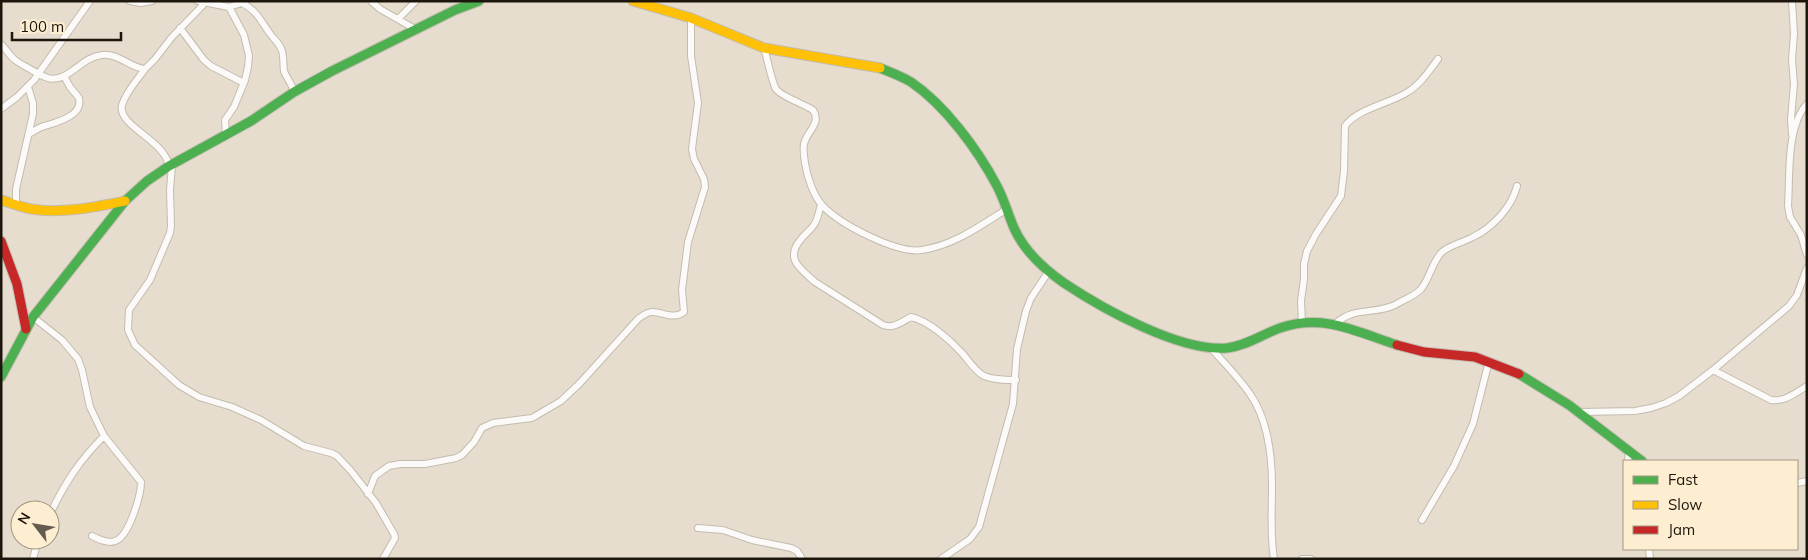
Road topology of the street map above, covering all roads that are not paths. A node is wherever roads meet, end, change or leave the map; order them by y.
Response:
1 (90, 1) edge
2 (130, 1) edge
3 (152, 1) edge
4 (198, 1) edge
5 (371, 1) edge
6 (416, 1) edge
7 (479, 1) edge
8 (633, 1) edge
9 (1792, 1) edge
10 (244, 2) edge
11 (206, 3) junction
12 (229, 7) junction
13 (691, 18) junction
14 (398, 19) junction
15 (180, 28) junction
16 (416, 29) junction
17 (1, 44) edge
18 (764, 48) junction
19 (1438, 59) dead end
20 (145, 69) junction
21 (38, 74) junction
22 (64, 76) junction
23 (244, 83) junction
24 (28, 87) junction
25 (294, 92) junction
26 (1807, 104) edge
27 (1, 109) edge
28 (29, 134) junction
29 (226, 135) junction
30 (1792, 136) junction
31 (170, 166) junction
32 (1517, 186) dead end
33 (1, 200) edge
34 (125, 201) junction
35 (16, 205) junction
36 (821, 205) junction
37 (1007, 209) junction
38 (1, 241) edge
39 (1807, 255) edge
40 (1807, 268) edge
41 (1049, 271) junction
42 (33, 317) junction
43 (1302, 324) junction
44 (1335, 324) junction
45 (26, 329) junction
46 (1211, 348) junction
47 (1489, 362) junction
48 (1713, 370) junction
49 (1, 377) edge
50 (1016, 380) junction
51 (1807, 386) edge
52 (1580, 412) junction
53 (104, 436) junction
54 (1628, 457) edge
55 (368, 494) junction
56 (57, 500) edge
57 (1422, 520) dead end
58 (698, 528) dead end
59 (92, 536) dead end
60 (803, 558) edge
61 (383, 559) edge
62 (794, 559) edge
63 (941, 559) edge
64 (1274, 559) edge
65 (1302, 559) edge
66 (1311, 559) edge

1 - 21 street
2 - 3 street
4 - 11 street
5 - 14 street
6 - 14 street
7 - 16 street
8 - 13 street
9 - 30 street
10 - 12 street
10 - 25 street
11 - 12 street
11 - 15 street
12 - 23 street
13 - 18 street
13 - 55 street
14 - 16 street
15 - 20 street
15 - 23 street
16 - 25 street
17 - 21 street
18 - 36 street
18 - 37 street
19 - 43 street
20 - 22 street
20 - 31 street
21 - 22 street
21 - 24 street
22 - 28 street
23 - 29 street
24 - 27 street
24 - 28 street
25 - 29 street
26 - 30 street
28 - 35 street
29 - 31 street
30 - 39 street
31 - 34 street
31 - 55 street
32 - 44 street
33 - 35 street
34 - 35 street
34 - 42 street
36 - 37 street
36 - 50 street
37 - 41 street
38 - 45 street
40 - 48 street
41 - 46 street
41 - 50 street
42 - 45 street
42 - 53 street
43 - 44 street
43 - 46 street
44 - 47 street
45 - 49 street
46 - 64 street
47 - 52 street
47 - 57 street
48 - 51 street
48 - 52 street
50 - 63 street
52 - 54 street
53 - 56 street
53 - 59 street
55 - 61 street
58 - 60 street
60 - 62 street
65 - 66 street

